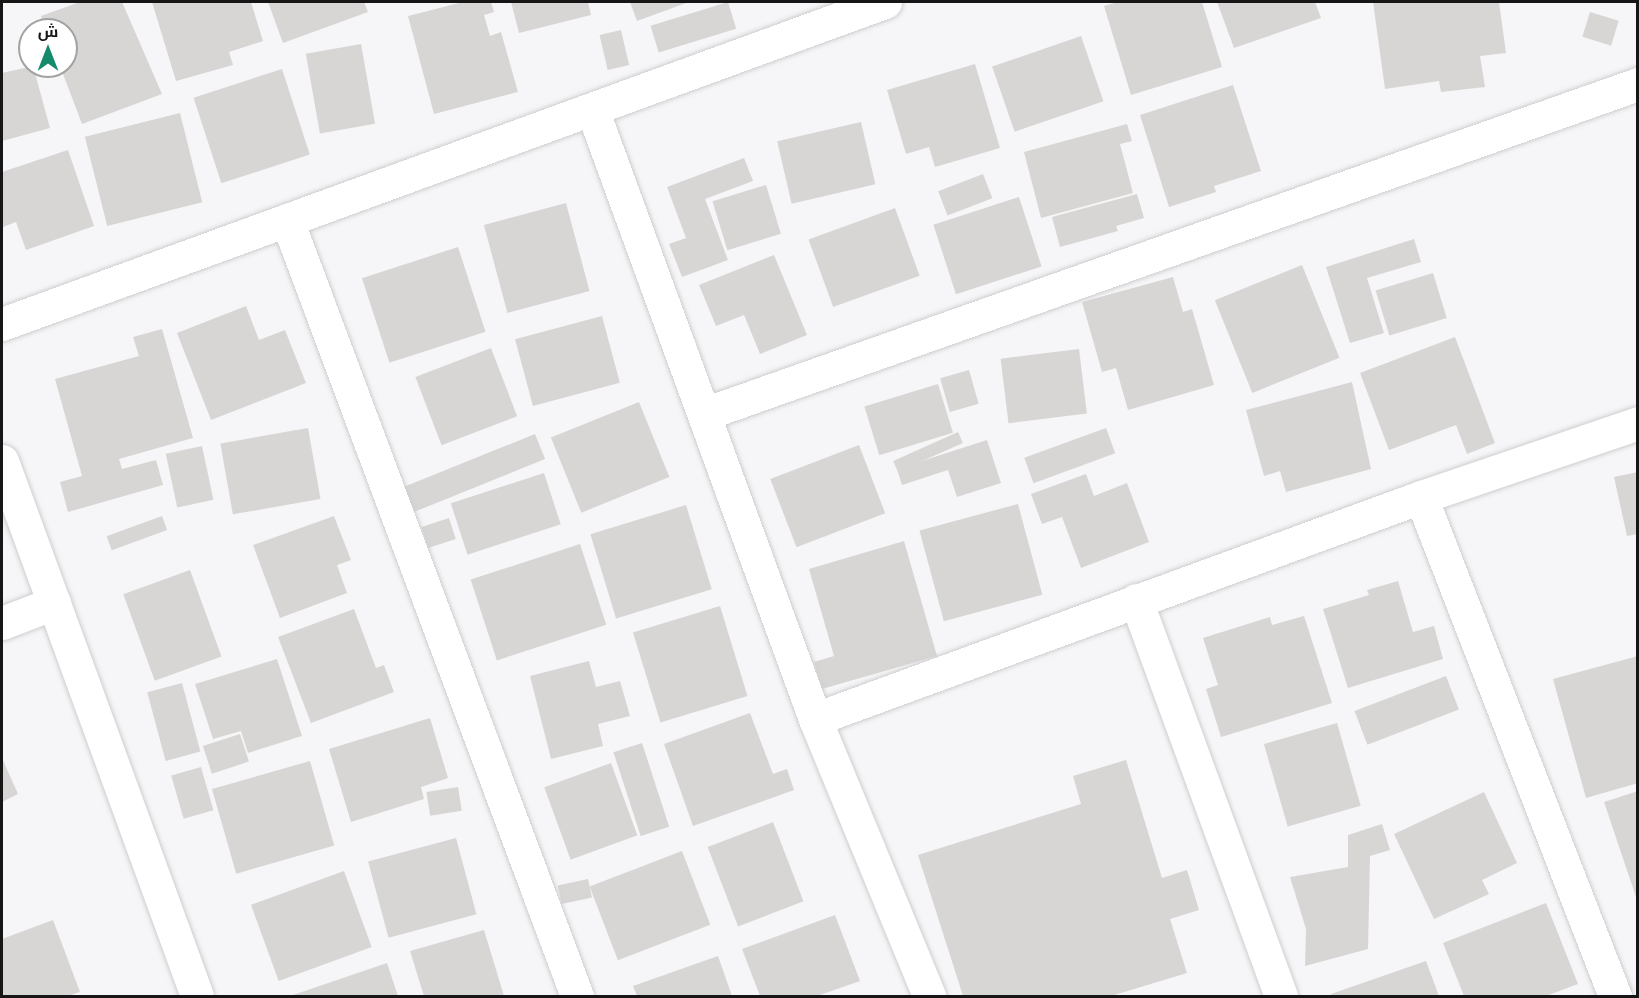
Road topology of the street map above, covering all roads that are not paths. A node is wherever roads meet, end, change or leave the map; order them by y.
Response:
1 (885, 2) edge
2 (1638, 84) edge
3 (592, 109) junction
4 (287, 220) junction
5 (2, 324) edge
6 (704, 414) junction
7 (1638, 423) edge
8 (2, 461) edge
9 (1421, 497) junction
10 (1136, 600) junction
11 (54, 603) junction
12 (2, 623) edge
13 (815, 719) junction
14 (197, 996) edge
15 (577, 996) edge
16 (929, 996) edge
17 (1281, 996) edge
18 (1616, 996) edge

1 - 3 street
2 - 6 street
3 - 4 street
3 - 6 street
4 - 5 street
4 - 15 street
6 - 13 street
7 - 9 street
8 - 11 street
9 - 10 street
9 - 18 street
10 - 13 street
10 - 17 street
11 - 12 street
11 - 14 street
13 - 16 street

